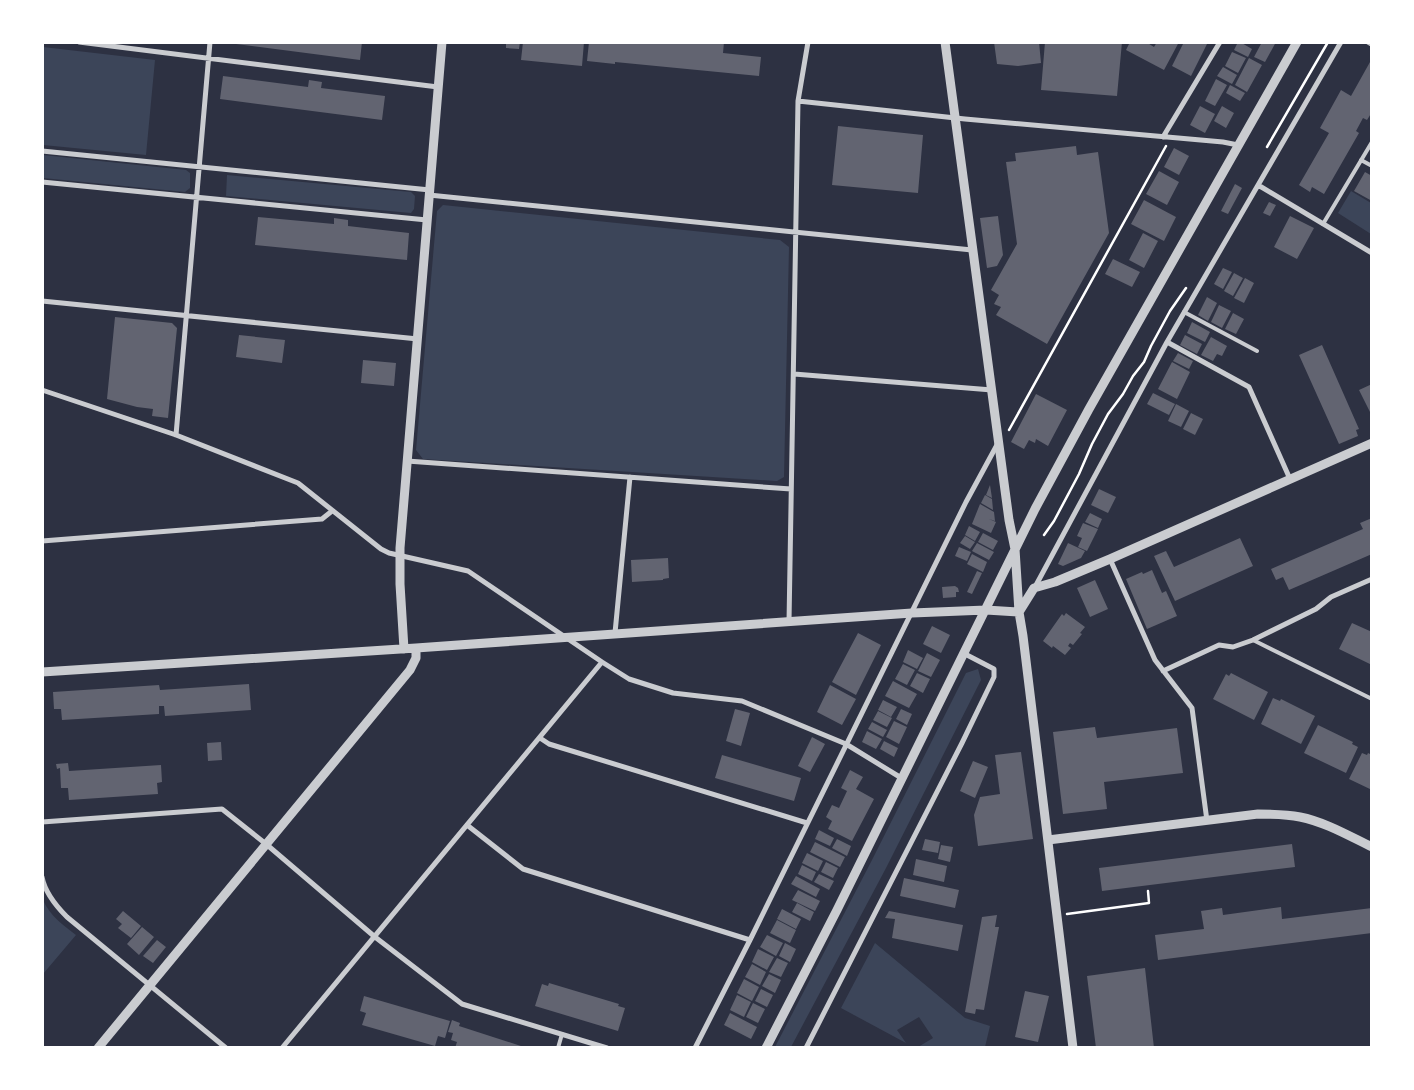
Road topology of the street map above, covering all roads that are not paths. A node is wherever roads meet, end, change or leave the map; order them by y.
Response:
1 (79, 42) edge
2 (210, 42) edge
3 (442, 42) edge
4 (808, 42) edge
5 (945, 42) edge
6 (1220, 42) edge
7 (1297, 42) edge
8 (1341, 42) edge
9 (1367, 42) edge
10 (109, 44) edge
11 (1372, 45) edge
12 (209, 58) junction
13 (438, 87) junction
14 (798, 101) junction
15 (955, 118) junction
16 (1163, 137) junction
17 (1372, 142) edge
18 (1238, 145) junction
19 (42, 151) edge
20 (1361, 160) junction
21 (1372, 166) edge
22 (199, 167) junction
23 (42, 182) edge
24 (1258, 185) junction
25 (429, 193) junction
26 (197, 198) junction
27 (427, 220) junction
28 (1323, 224) junction
29 (796, 233) junction
30 (972, 250) junction
31 (1372, 253) edge
32 (42, 302) edge
33 (1184, 312) junction
34 (186, 316) junction
35 (418, 339) junction
36 (1167, 342) junction
37 (1257, 351) dead end
38 (794, 374) junction
39 (42, 390) edge
40 (992, 390) junction
41 (176, 435) junction
42 (998, 442) junction
43 (1372, 444) edge
44 (407, 461) junction
45 (630, 477) junction
46 (1290, 479) junction
47 (791, 488) junction
48 (332, 511) junction
49 (42, 541) edge
50 (1015, 549) junction
51 (400, 555) junction
52 (1110, 559) junction
53 (1372, 579) edge
54 (1034, 588) junction
55 (986, 610) junction
56 (1019, 612) junction
57 (912, 613) junction
58 (788, 622) junction
59 (615, 633) junction
60 (566, 637) junction
61 (1253, 640) junction
62 (416, 648) junction
63 (404, 649) junction
64 (965, 654) junction
65 (602, 662) junction
66 (1163, 671) junction
67 (42, 672) edge
68 (1372, 699) edge
69 (540, 738) junction
70 (846, 744) junction
71 (903, 779) junction
72 (1207, 821) junction
73 (42, 822) edge
74 (807, 823) junction
75 (467, 824) junction
76 (1048, 840) junction
77 (266, 844) junction
78 (1372, 847) edge
79 (42, 877) edge
80 (376, 937) junction
81 (750, 940) junction
82 (150, 985) junction
83 (562, 1034) junction
84 (98, 1048) edge
85 (226, 1048) edge
86 (282, 1048) edge
87 (558, 1048) edge
88 (607, 1048) edge
89 (695, 1048) edge
90 (766, 1048) edge
91 (806, 1048) edge
92 (1073, 1048) edge

1 - 10 street
2 - 12 street
3 - 13 street
4 - 14 street
5 - 15 street
6 - 16 street
7 - 18 street
8 - 24 street
9 - 11 lane
10 - 12 street
12 - 13 street
12 - 22 street
13 - 25 street
14 - 15 street
14 - 29 street
15 - 16 street
15 - 30 street
16 - 18 street
17 - 20 lane
18 - 50 street
19 - 22 street
20 - 21 lane
20 - 28 lane
22 - 25 street
22 - 26 street
23 - 26 street
24 - 28 street
24 - 33 street
25 - 27 street
25 - 29 street
26 - 27 street
26 - 34 street
27 - 35 street
28 - 31 street
29 - 30 street
29 - 38 street
30 - 40 street
32 - 34 street
33 - 36 street
33 - 37 lane
34 - 35 street
34 - 41 street
35 - 44 street
36 - 46 street
36 - 54 street
38 - 40 street
38 - 47 street
39 - 41 street
40 - 42 street
41 - 48 street
42 - 50 street
42 - 57 street
43 - 46 street
44 - 45 street
44 - 51 street
45 - 47 street
45 - 59 street
46 - 52 street
47 - 58 street
48 - 49 street
48 - 51 street
50 - 55 street
50 - 56 street
51 - 60 street
51 - 63 street
52 - 54 street
52 - 66 street
53 - 61 street
54 - 56 street
55 - 56 street
55 - 57 street
55 - 64 street
56 - 76 street
57 - 58 street
57 - 70 street
58 - 59 street
59 - 60 street
60 - 62 street
60 - 65 street
61 - 66 street
61 - 68 lane
62 - 63 street
62 - 77 street
63 - 67 street
64 - 71 street
64 - 91 street
65 - 69 street
65 - 70 street
66 - 72 street
69 - 74 street
69 - 75 street
70 - 71 street
70 - 74 street
71 - 90 street
72 - 76 street
72 - 78 street
73 - 77 street
74 - 81 street
75 - 80 street
75 - 81 street
76 - 92 street
77 - 80 street
77 - 82 street
79 - 82 street
80 - 83 street
80 - 86 street
81 - 89 street
82 - 84 street
82 - 85 street
83 - 87 lane
83 - 88 street

